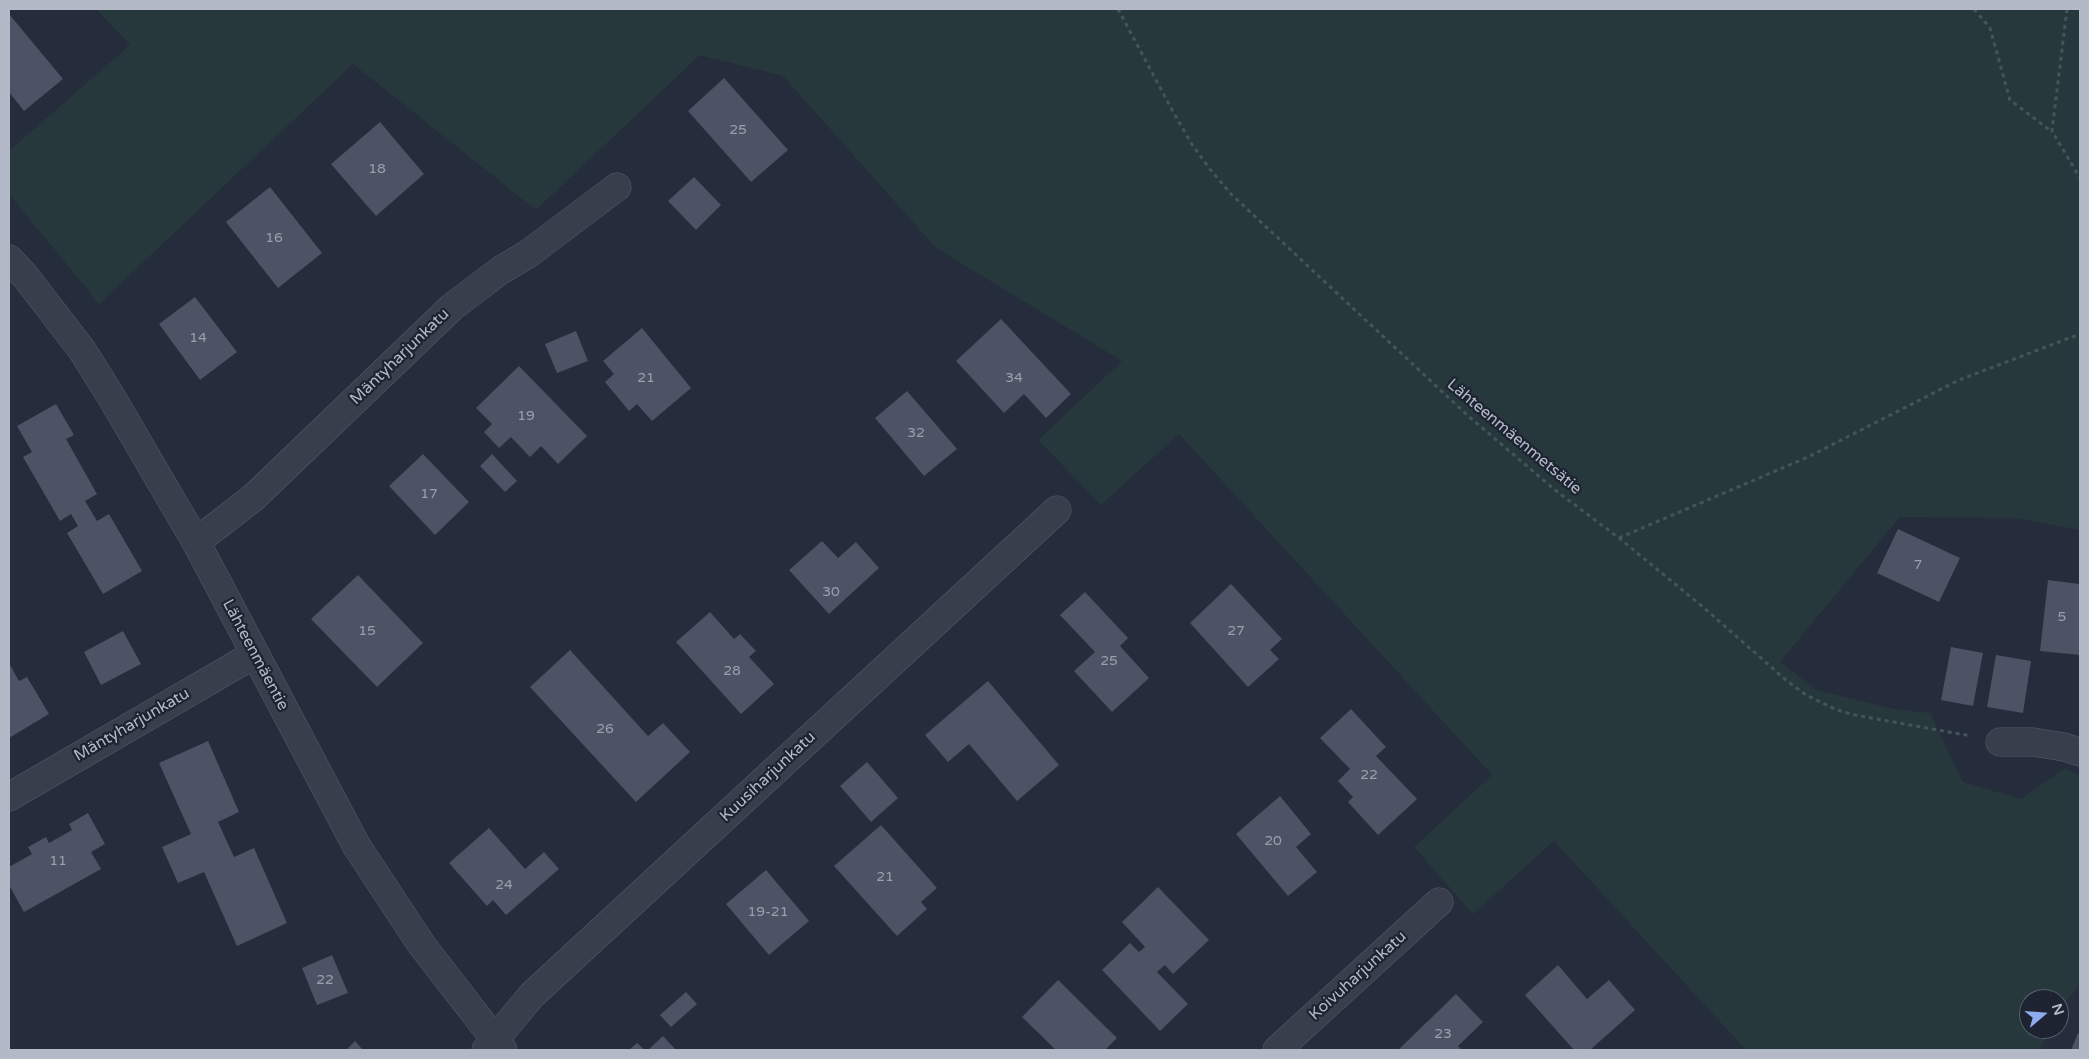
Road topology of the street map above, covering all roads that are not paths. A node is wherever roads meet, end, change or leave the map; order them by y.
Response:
1 (617, 187) dead end
2 (9, 259) edge
3 (1057, 510) dead end
4 (196, 542) junction
5 (255, 654) junction
6 (2000, 742) road end
7 (2080, 752) edge
8 (9, 797) edge
9 (1439, 902) dead end
10 (495, 1047) edge
11 (1277, 1050) edge

1 - 4 street, Mäntyharjunkatu
2 - 4 street, Lähteenmäentie
3 - 10 street, Kuusiharjunkatu
4 - 5 street, Lähteenmäentie
5 - 8 street, Mäntyharjunkatu
5 - 10 street, Lähteenmäentie
6 - 7 street
9 - 11 street, Koivuharjunkatu

